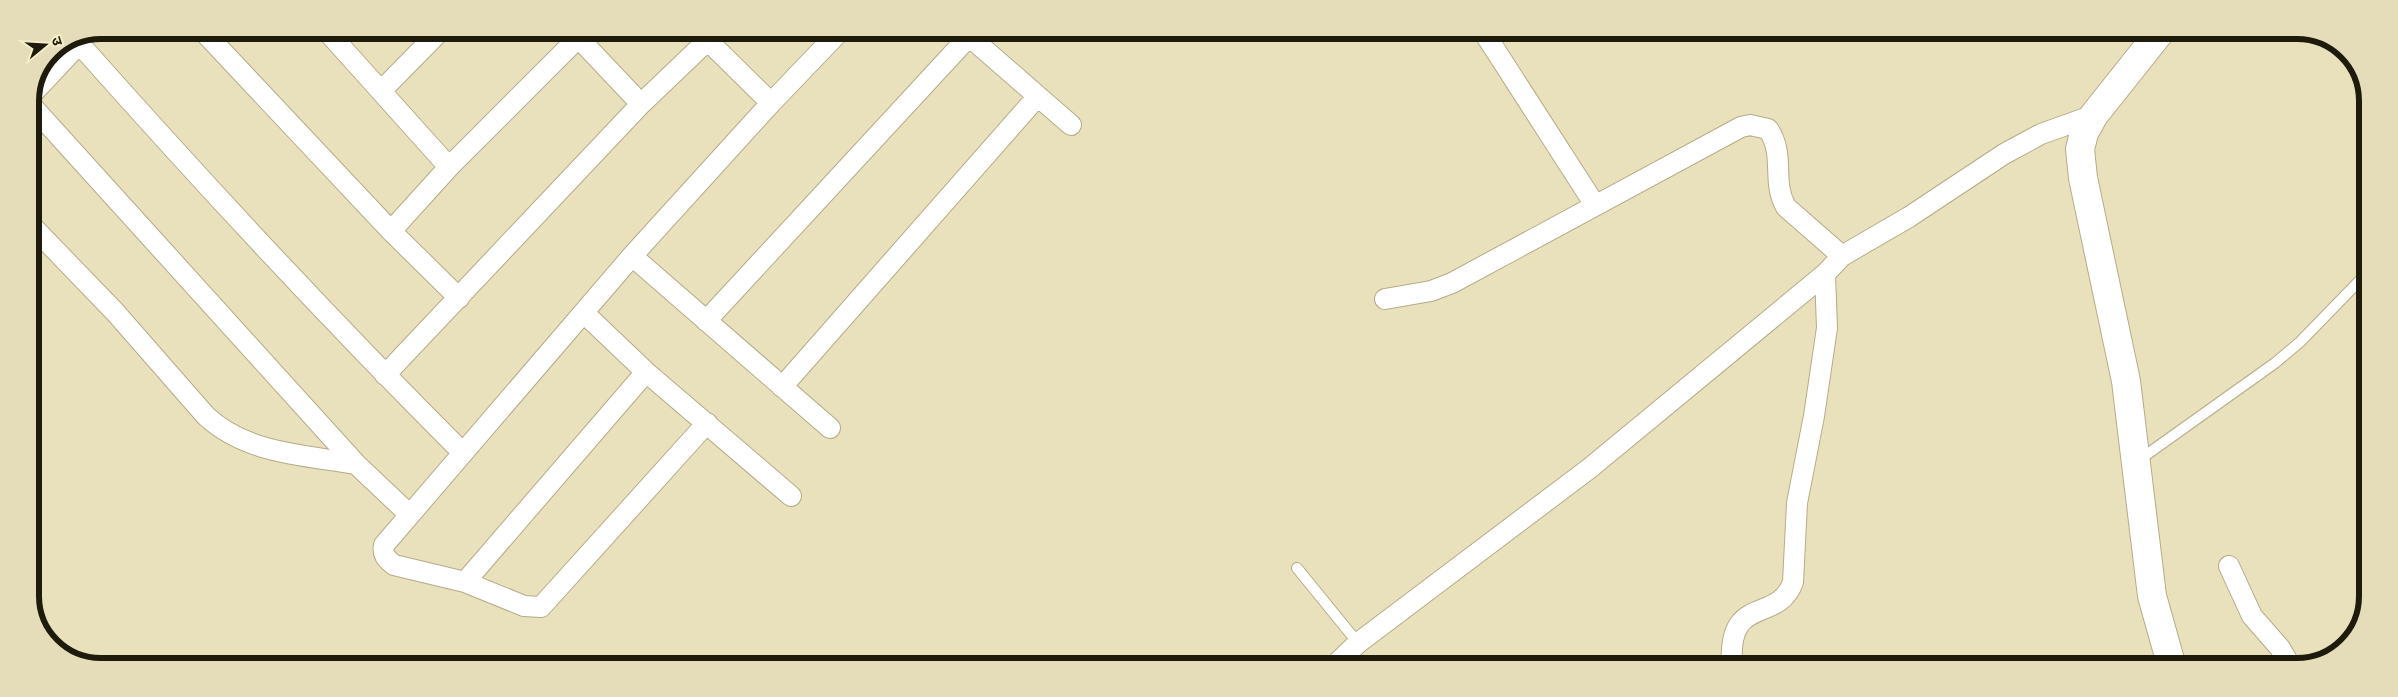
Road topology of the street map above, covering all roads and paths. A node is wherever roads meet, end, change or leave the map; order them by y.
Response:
1 (210, 39) edge
2 (334, 39) edge
3 (432, 39) edge
4 (569, 39) edge
5 (579, 39) edge
6 (700, 39) edge
7 (706, 39) edge
8 (829, 39) edge
9 (964, 39) edge
10 (975, 39) edge
11 (1488, 39) edge
12 (2154, 39) edge
13 (78, 42) edge
14 (77, 43) edge
15 (41, 84) edge
16 (382, 90) junction
17 (1037, 97) junction
18 (771, 103) junction
19 (641, 104) junction
20 (39, 114) edge
21 (2094, 115) junction
22 (1071, 125) dead end
23 (449, 167) junction
24 (1595, 205) junction
25 (390, 231) junction
26 (39, 233) edge
27 (632, 256) junction
28 (1842, 256) junction
29 (1825, 274) junction
30 (2359, 281) edge
31 (459, 298) junction
32 (1385, 299) dead end
33 (584, 313) junction
34 (706, 321) junction
35 (646, 372) junction
36 (385, 375) junction
37 (782, 388) junction
38 (707, 423) junction
39 (830, 428) dead end
40 (464, 453) junction
41 (2136, 462) junction
42 (356, 464) junction
43 (792, 496) dead end
44 (410, 515) junction
45 (2228, 566) dead end
46 (1297, 568) dead end
47 (465, 582) junction
48 (1358, 644) junction
49 (1343, 658) edge
50 (1732, 658) edge
51 (2169, 658) edge
52 (2286, 658) edge

1 - 25 street
2 - 16 street
3 - 16 street
4 - 23 street
5 - 19 street
6 - 19 street
7 - 18 street
8 - 18 street
9 - 34 street
10 - 17 street
11 - 24 street
12 - 21 main road
13 - 36 street
14 - 15 street
16 - 23 street
17 - 22 street
17 - 37 street
18 - 27 street
19 - 31 street
20 - 42 street
21 - 28 street
21 - 41 main road
23 - 25 street
24 - 28 street
24 - 32 street
25 - 31 street
26 - 42 street
27 - 33 street
27 - 34 street
28 - 29 street
29 - 48 street
29 - 50 street
30 - 41 lane
31 - 36 street
33 - 35 street
33 - 40 street
34 - 37 street
35 - 38 street
35 - 47 street
36 - 40 street
37 - 39 street
38 - 43 street
38 - 47 street
40 - 44 street
41 - 51 main road
42 - 44 street
44 - 47 street
45 - 52 street
46 - 48 lane
48 - 49 street

